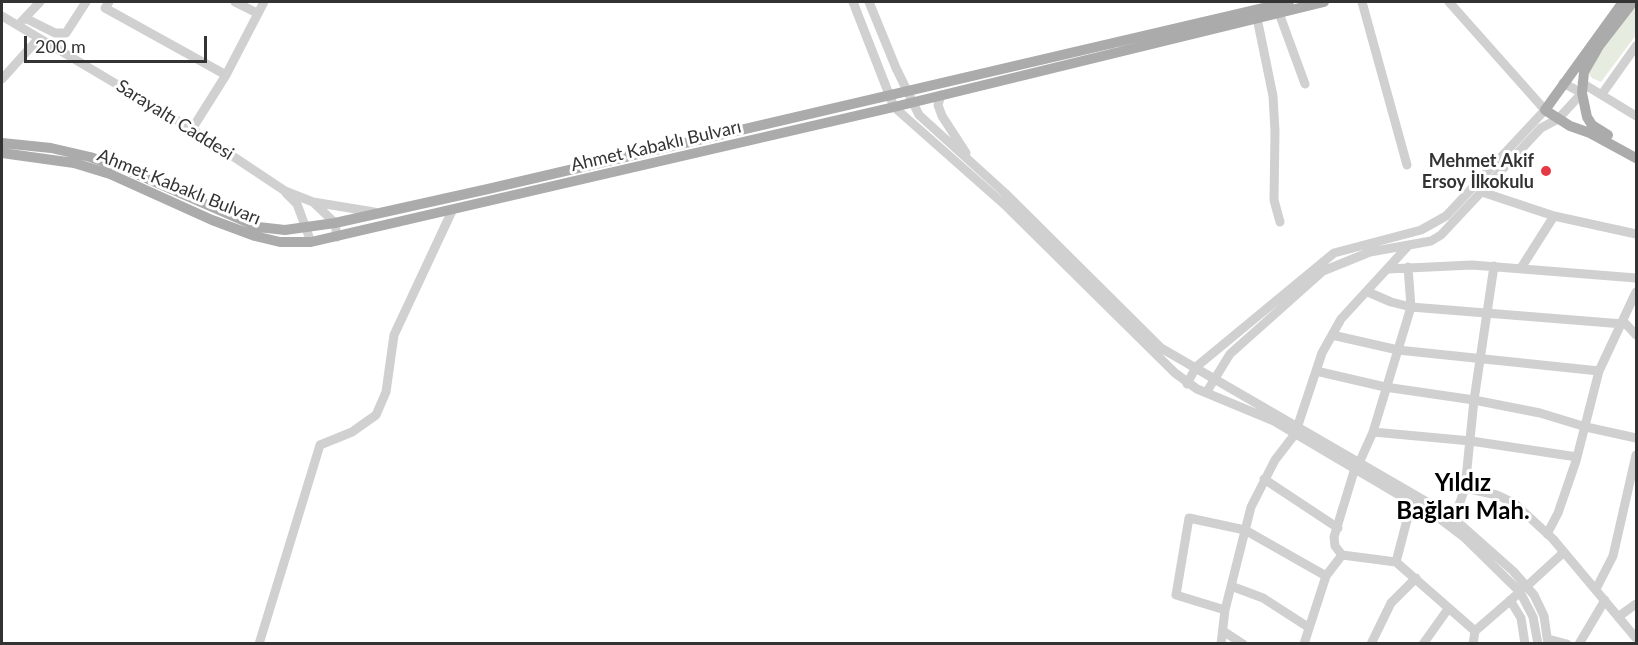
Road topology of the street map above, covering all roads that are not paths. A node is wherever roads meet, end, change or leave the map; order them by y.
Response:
1 (40, 2) edge
2 (86, 2) edge
3 (109, 2) edge
4 (235, 2) edge
5 (264, 2) edge
6 (853, 2) edge
7 (869, 2) edge
8 (1289, 2) edge
9 (1324, 2) edge
10 (1362, 2) edge
11 (1449, 2) edge
12 (1623, 2) edge
13 (1633, 2) edge
14 (257, 13) junction
15 (1279, 13) junction
16 (2, 16) edge
17 (25, 18) junction
18 (1257, 18) junction
19 (16, 25) junction
20 (39, 38) junction
21 (1636, 46) edge
22 (1627, 59) junction
23 (2, 63) edge
24 (1636, 65) edge
25 (4, 74) edge
26 (226, 75) junction
27 (1563, 83) junction
28 (1305, 84) dead end
29 (1582, 88) junction
30 (1602, 94) junction
31 (890, 95) junction
32 (941, 95) junction
33 (909, 97) junction
34 (894, 107) junction
35 (1545, 110) junction
36 (1636, 116) edge
37 (1558, 119) junction
38 (192, 129) junction
39 (2, 143) edge
40 (1636, 152) edge
41 (2, 153) edge
42 (1636, 158) edge
43 (1407, 165) dead end
44 (978, 169) junction
45 (285, 191) junction
46 (1482, 192) junction
47 (313, 202) junction
48 (452, 211) junction
49 (377, 213) junction
50 (1554, 216) junction
51 (1280, 222) dead end
52 (335, 223) junction
53 (307, 226) junction
54 (1636, 234) edge
55 (338, 237) junction
56 (311, 242) junction
57 (1409, 245) junction
58 (1494, 266) junction
59 (1408, 267) junction
60 (1521, 268) junction
61 (1388, 269) junction
62 (1636, 278) edge
63 (1368, 292) junction
64 (1636, 292) edge
65 (1411, 307) junction
66 (1488, 313) junction
67 (1624, 323) junction
68 (1332, 335) junction
69 (1636, 335) edge
70 (1398, 350) junction
71 (1482, 357) junction
72 (1196, 367) junction
73 (1316, 371) junction
74 (1599, 371) junction
75 (1214, 376) junction
76 (1187, 384) junction
77 (1385, 387) junction
78 (1206, 393) junction
79 (1474, 400) junction
80 (1586, 428) junction
81 (1297, 429) junction
82 (1373, 432) junction
83 (1636, 438) edge
84 (1471, 441) junction
85 (1636, 455) edge
86 (1577, 457) junction
87 (1358, 464) junction
88 (1264, 479) junction
89 (1465, 488) junction
90 (1413, 497) junction
91 (1451, 516) junction
92 (1338, 528) junction
93 (1245, 530) junction
94 (1547, 534) junction
95 (1564, 552) junction
96 (1342, 555) junction
97 (1396, 562) junction
98 (1326, 576) junction
99 (1416, 578) junction
100 (1231, 586) junction
101 (1524, 589) junction
102 (1596, 589) junction
103 (1510, 600) junction
104 (1605, 600) junction
105 (1636, 604) edge
106 (1448, 609) junction
107 (1225, 610) junction
108 (1618, 617) junction
109 (1308, 627) junction
110 (1223, 631) junction
111 (1475, 631) junction
112 (1636, 638) edge
113 (1548, 641) edge
114 (1308, 642) edge
115 (259, 644) edge
116 (1221, 644) edge
117 (1243, 644) edge
118 (1371, 644) edge
119 (1423, 644) edge
120 (1473, 644) edge
121 (1525, 644) edge
122 (1538, 644) edge
123 (1567, 644) edge
124 (1579, 644) edge

1 - 17 street
2 - 17 street
3 - 26 street
4 - 14 street
5 - 14 street
6 - 31 street
7 - 33 street
8 - 33 main road, Ahmet Kabaklı Bulvarı
9 - 15 main road, Ahmet Kabaklı Bulvarı
10 - 43 street
11 - 35 street
12 - 27 main road
13 - 29 main road
14 - 26 street
15 - 18 main road, Ahmet Kabaklı Bulvarı
15 - 28 street
16 - 19 street, Sarayaltı Caddesi
17 - 19 street
18 - 32 main road, Ahmet Kabaklı Bulvarı
18 - 51 street
19 - 20 street, Sarayaltı Caddesi
20 - 25 street
20 - 38 street, Sarayaltı Caddesi
21 - 22 street
22 - 24 street
22 - 30 street
23 - 25 street
26 - 38 street
27 - 29 street
27 - 35 main road
29 - 30 street
29 - 37 street
29 - 40 main road
30 - 36 street
31 - 33 main road, Ahmet Kabaklı Bulvarı
31 - 34 street
31 - 49 main road, Ahmet Kabaklı Bulvarı
32 - 33 main road, Ahmet Kabaklı Bulvarı
32 - 44 street
33 - 34 main road, Ahmet Kabaklı Bulvarı
33 - 44 street
34 - 48 main road, Ahmet Kabaklı Bulvarı
34 - 76 street
35 - 37 main road
35 - 72 street
37 - 42 main road
37 - 46 street
38 - 45 street, Sarayaltı Caddesi
39 - 53 main road, Ahmet Kabaklı Bulvarı
41 - 56 main road, Ahmet Kabaklı Bulvarı
44 - 72 street
45 - 47 street
45 - 53 street
46 - 50 street
46 - 57 street
47 - 49 street
47 - 52 street
48 - 55 main road, Ahmet Kabaklı Bulvarı
48 - 115 street
49 - 52 main road, Ahmet Kabaklı Bulvarı
50 - 54 street
50 - 60 street
52 - 53 main road, Ahmet Kabaklı Bulvarı
52 - 55 street
53 - 56 street
55 - 56 main road, Ahmet Kabaklı Bulvarı
57 - 61 street
57 - 75 street
58 - 59 street
58 - 60 street
58 - 66 street
59 - 61 street
59 - 65 street
60 - 62 street
61 - 63 street
63 - 65 street
63 - 68 street
64 - 67 street
65 - 66 street
65 - 70 street
66 - 67 street
66 - 71 street
67 - 69 street
67 - 74 street
68 - 70 street
68 - 73 street
70 - 71 street
70 - 77 street
71 - 74 street
71 - 79 street
72 - 75 street
72 - 76 street
73 - 77 street
73 - 81 street
74 - 80 street
75 - 78 street
75 - 81 street
76 - 78 street
77 - 79 street
77 - 82 street
78 - 81 street
79 - 80 street
79 - 84 street
80 - 83 street
80 - 86 street
81 - 87 street
81 - 88 street
82 - 84 street
82 - 87 street
84 - 86 street
84 - 89 street
85 - 102 street
86 - 94 street
87 - 90 street
87 - 92 street
88 - 92 street
88 - 93 street
89 - 91 street
89 - 94 street
90 - 91 street
90 - 97 street
90 - 101 street
91 - 101 street
92 - 96 street
93 - 98 street
93 - 100 street
93 - 107 street
94 - 95 street
95 - 101 street
95 - 102 street
96 - 97 street
96 - 98 street
97 - 99 street
98 - 109 street
99 - 106 street
99 - 118 street
100 - 107 street
100 - 109 street
101 - 103 street
101 - 113 street
101 - 122 street
102 - 104 street
103 - 111 street
103 - 121 street
104 - 108 street
104 - 124 street
105 - 108 street
106 - 111 street
106 - 119 street
107 - 110 street
108 - 112 street
109 - 114 street
110 - 116 street
110 - 117 street
111 - 120 street
113 - 123 street

